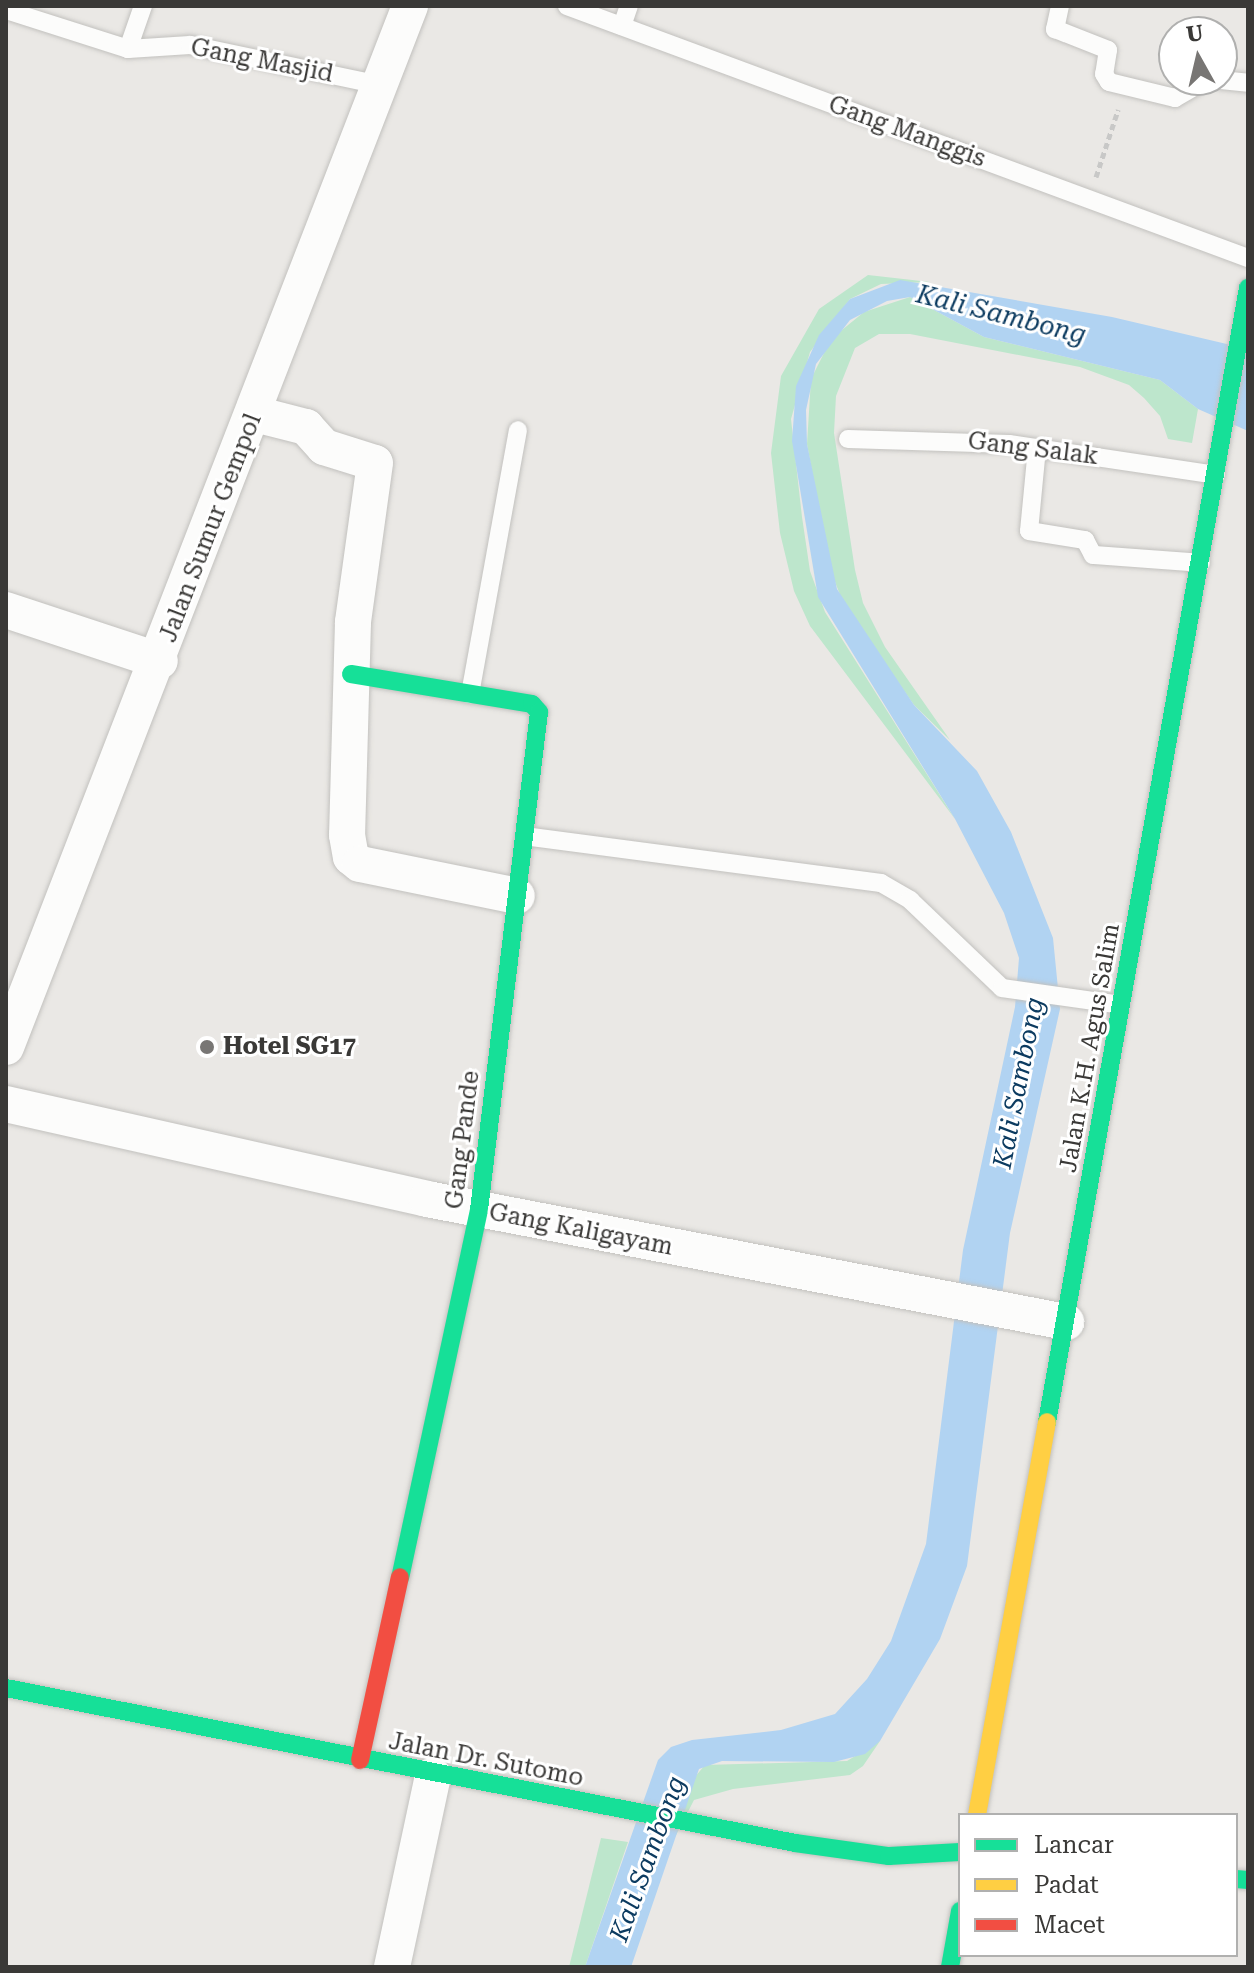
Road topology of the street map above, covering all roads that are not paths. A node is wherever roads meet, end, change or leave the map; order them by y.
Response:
1 (143, 6) edge
2 (410, 6) edge
3 (567, 6) edge
4 (629, 6) edge
5 (1060, 6) edge
6 (6, 10) edge
7 (622, 26) junction
8 (128, 49) junction
9 (380, 85) junction
10 (1158, 94) edge
11 (1248, 258) edge
12 (1248, 288) edge
13 (255, 414) junction
14 (518, 430) dead end
15 (848, 439) dead end
16 (1037, 448) junction
17 (1216, 475) junction
18 (1201, 563) junction
19 (6, 610) edge
20 (160, 661) junction
21 (351, 674) junction
22 (470, 694) junction
23 (524, 836) junction
24 (517, 896) junction
25 (1122, 1005) junction
26 (6, 1047) edge
27 (6, 1104) edge
28 (479, 1210) junction
29 (1066, 1322) junction
30 (6, 1688) edge
31 (360, 1760) junction
32 (433, 1775) junction
33 (977, 1813) edge
34 (958, 1852) edge
35 (958, 1922) edge
36 (392, 1967) edge
37 (950, 1967) edge

1 - 8 lane
2 - 9 street, Jalan Sumur Gempol
3 - 7 lane, Gang Manggis
4 - 7 lane
5 - 10 lane
6 - 8 lane, Gang Masjid
7 - 11 lane, Gang Manggis
8 - 9 lane, Gang Masjid
9 - 13 street, Jalan Sumur Gempol
12 - 17 street, Jalan K.H. Agus Salim
13 - 20 street, Jalan Sumur Gempol
13 - 21 street
14 - 22 lane
15 - 16 lane, Gang Salak
16 - 17 lane, Gang Salak
16 - 18 lane
17 - 18 street, Jalan K.H. Agus Salim
18 - 25 street, Jalan K.H. Agus Salim
19 - 20 street
20 - 26 street, Jalan Sumur Gempol
21 - 22 street, Gang Pande
21 - 24 street
22 - 23 street, Gang Pande
23 - 24 street, Gang Pande
23 - 25 lane
24 - 28 street, Gang Pande
25 - 29 street, Jalan K.H. Agus Salim
27 - 28 street, Gang Kaligayam
28 - 29 street, Gang Kaligayam
28 - 31 street, Gang Pande
29 - 33 street, Jalan K.H. Agus Salim
30 - 31 street, Jalan Dr. Sutomo
31 - 32 street, Jalan Dr. Sutomo
32 - 34 street, Jalan Dr. Sutomo
32 - 36 street
35 - 37 street

